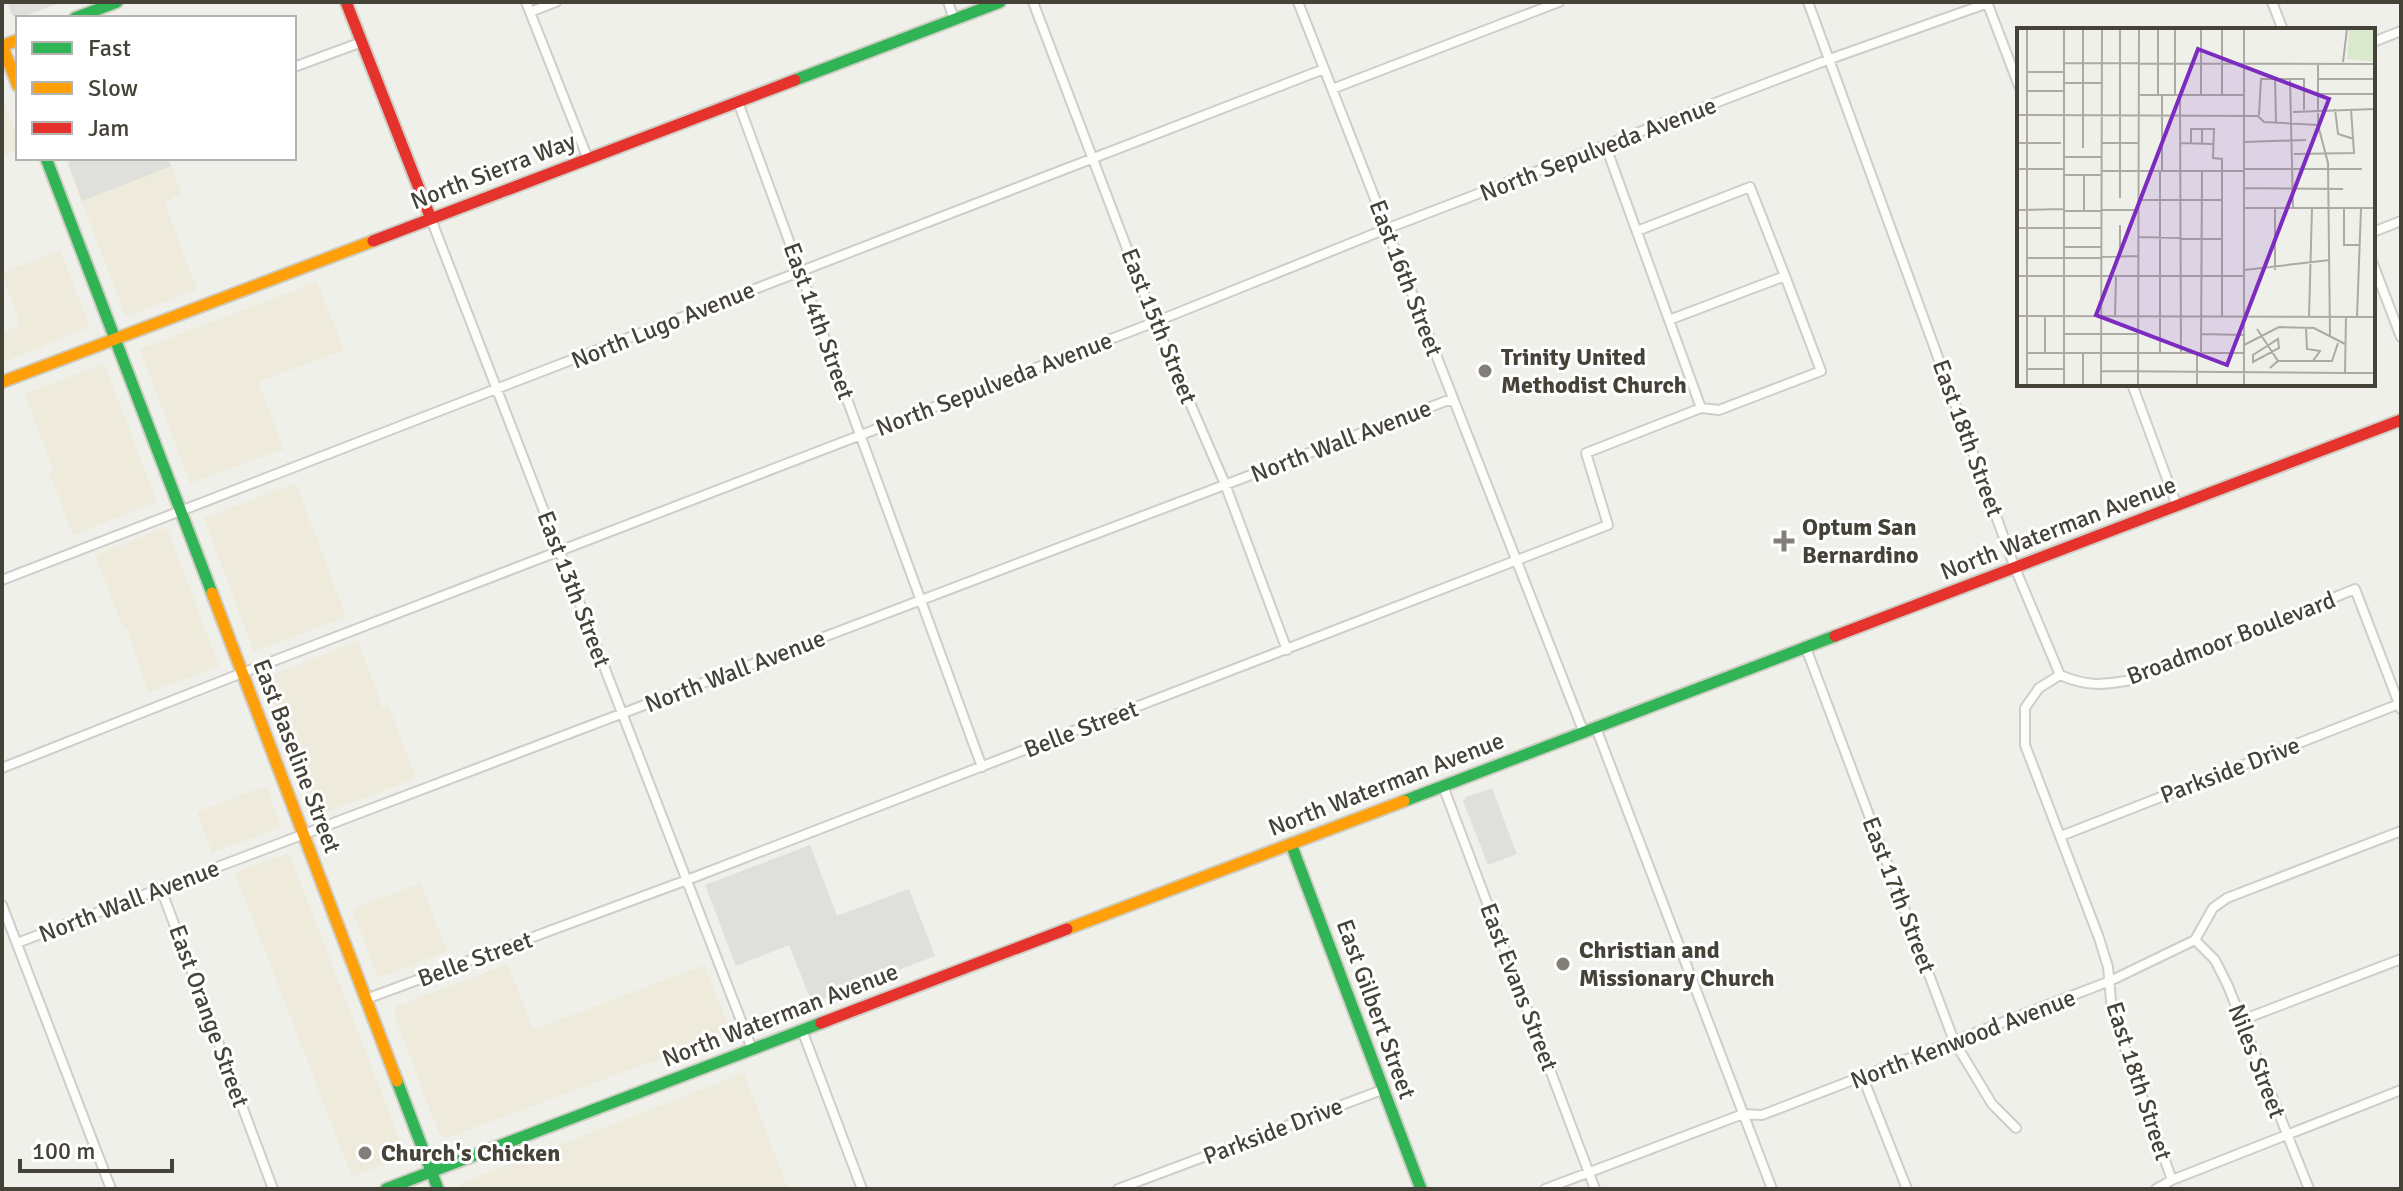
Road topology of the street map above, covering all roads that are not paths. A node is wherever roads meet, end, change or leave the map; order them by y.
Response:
1 (117, 2) edge
2 (346, 2) edge
3 (526, 2) edge
4 (556, 2) edge
5 (948, 2) edge
6 (1000, 2) edge
7 (1033, 2) edge
8 (1298, 2) edge
9 (1559, 2) edge
10 (1808, 2) edge
11 (1988, 2) edge
12 (2272, 2) edge
13 (530, 12) junction
14 (80, 16) edge
15 (954, 19) junction
16 (2282, 28) edge
17 (2401, 31) edge
18 (2375, 41) edge
19 (362, 42) junction
20 (2, 46) edge
21 (1830, 59) junction
22 (296, 66) edge
23 (1324, 69) junction
24 (16, 81) edge
25 (2017, 81) edge
26 (1332, 89) junction
27 (738, 102) junction
28 (1606, 147) junction
29 (1093, 157) junction
30 (588, 159) junction
31 (48, 160) edge
32 (431, 219) junction
33 (2401, 221) edge
34 (1386, 229) junction
35 (1637, 231) junction
36 (2375, 231) edge
37 (2375, 269) edge
38 (802, 270) junction
39 (1785, 276) junction
40 (1669, 320) junction
41 (1155, 322) junction
42 (2401, 337) edge
43 (115, 339) junction
44 (2, 382) edge
45 (2133, 386) edge
46 (497, 390) junction
47 (1454, 401) junction
48 (1701, 408) junction
49 (2401, 420) edge
50 (860, 435) junction
51 (1225, 484) junction
52 (2177, 506) junction
53 (180, 511) junction
54 (560, 551) junction
55 (1516, 561) junction
56 (2015, 568) junction
57 (2, 580) edge
58 (920, 600) junction
59 (1806, 648) junction
60 (1287, 650) junction
61 (242, 673) junction
62 (2060, 675) junction
63 (2400, 706) edge
64 (623, 713) junction
65 (1596, 728) junction
66 (1584, 733) junction
67 (982, 767) junction
68 (2, 768) edge
69 (1443, 786) junction
70 (2401, 831) edge
71 (303, 835) junction
72 (2061, 836) junction
73 (1291, 844) junction
74 (687, 880) junction
75 (161, 889) junction
76 (3, 910) edge
77 (2195, 940) junction
78 (17, 943) junction
79 (2401, 959) edge
80 (2110, 981) junction
81 (366, 999) junction
82 (2242, 1020) junction
83 (802, 1030) junction
84 (1954, 1041) junction
85 (752, 1049) junction
86 (1863, 1078) junction
87 (1382, 1090) junction
88 (2401, 1090) edge
89 (1743, 1114) junction
90 (2016, 1128) dead end
91 (2285, 1134) junction
92 (432, 1172) junction
93 (1588, 1173) junction
94 (2172, 1180) junction
95 (111, 1189) edge
96 (273, 1189) edge
97 (386, 1189) edge
98 (438, 1189) edge
99 (862, 1189) edge
100 (1118, 1189) edge
101 (1421, 1189) edge
102 (1545, 1189) edge
103 (1595, 1189) edge
104 (1772, 1189) edge
105 (1907, 1189) edge
106 (2156, 1189) edge
107 (2309, 1189) edge

1 - 14 main road
2 - 19 main road
3 - 13 street
4 - 13 street
5 - 15 street
6 - 15 main road, North Sierra Way
7 - 29 street, East 15th Street
8 - 23 street, East 16th Street
9 - 26 street
10 - 21 street, East 18th Street
11 - 21 street, North Sepulveda Avenue
11 - 25 street
12 - 16 street
13 - 30 street
15 - 27 main road, North Sierra Way
17 - 18 street
19 - 22 street
19 - 32 main road
20 - 24 main road
21 - 28 street, North Sepulveda Avenue
21 - 56 street, East 18th Street
23 - 26 street, East 16th Street
23 - 29 street, North Lugo Avenue
26 - 34 street, East 16th Street
27 - 30 main road, North Sierra Way
27 - 38 street, East 14th Street
28 - 34 street, North Sepulveda Avenue
28 - 35 street
29 - 38 street, North Lugo Avenue
29 - 41 street, East 15th Street
30 - 32 main road, North Sierra Way
31 - 43 main road, East Baseline Street
32 - 43 main road, North Sierra Way
32 - 46 street, East 13th Street
33 - 36 street
34 - 41 street, North Sepulveda Avenue
34 - 47 street, East 16th Street
35 - 39 street
35 - 40 street
37 - 42 street
38 - 46 street, North Lugo Avenue
38 - 50 street, East 14th Street
39 - 40 street
39 - 48 street
40 - 48 street
41 - 50 street, North Sepulveda Avenue
41 - 51 street, East 15th Street
43 - 44 main road, North Sierra Way
43 - 53 main road, East Baseline Street
45 - 52 street
46 - 53 street, North Lugo Avenue
46 - 54 street, East 13th Street
47 - 51 street, North Wall Avenue
47 - 55 street, East 16th Street
48 - 55 street, Belle Street
49 - 52 main road, North Waterman Avenue
50 - 54 street, North Sepulveda Avenue
50 - 58 street, East 14th Street
51 - 58 street, North Wall Avenue
51 - 60 street, East 15th Street
52 - 56 main road, North Waterman Avenue
53 - 57 street, North Lugo Avenue
53 - 61 main road, East Baseline Street
54 - 61 street, North Sepulveda Avenue
54 - 64 street, East 13th Street
55 - 60 street, Belle Street
55 - 66 street, East 16th Street
56 - 59 main road, North Waterman Avenue
56 - 62 street, East 18th Street
58 - 64 street, North Wall Avenue
58 - 67 street, East 14th Street
59 - 65 main road, North Waterman Avenue
59 - 84 street, East 17th Street
60 - 67 street, Belle Street
61 - 68 street, North Sepulveda Avenue
61 - 71 main road, East Baseline Street
62 - 63 street, Broadmoor Boulevard
62 - 72 street, East 18th Street
63 - 72 street, Parkside Drive
64 - 71 street, North Wall Avenue
64 - 74 street, East 13th Street
65 - 66 main road, North Waterman Avenue
65 - 89 street
66 - 69 main road, North Waterman Avenue
67 - 74 street, Belle Street
69 - 73 main road, North Waterman Avenue
69 - 93 street, East Evans Street
70 - 77 street
71 - 75 street, North Wall Avenue
71 - 81 main road, East Baseline Street
72 - 80 street, East 18th Street
73 - 83 main road, North Waterman Avenue
73 - 87 main road, East Gilbert Street
74 - 81 street, Belle Street
74 - 85 street, East 13th Street
75 - 78 street, North Wall Avenue
75 - 96 street, East Orange Street
76 - 78 street
77 - 80 street, North Kenwood Avenue
77 - 82 street, Niles Street
78 - 95 street
79 - 82 street
80 - 84 street, North Kenwood Avenue
80 - 94 street, East 18th Street
81 - 92 main road, East Baseline Street
82 - 91 street, Niles Street
83 - 85 main road, North Waterman Avenue
83 - 99 street
84 - 86 street, North Kenwood Avenue
84 - 90 street, East 17th Street
85 - 92 main road, North Waterman Avenue
86 - 89 street, North Kenwood Avenue
86 - 105 street
87 - 100 street, Parkside Drive
87 - 101 main road, East Gilbert Street
88 - 91 street
89 - 93 street, North Kenwood Avenue
89 - 104 street
91 - 94 street
91 - 107 street, Niles Street
92 - 97 main road, North Waterman Avenue
92 - 98 main road, East Baseline Street
93 - 102 street, North Kenwood Avenue
93 - 103 street, East Evans Street
94 - 106 street

